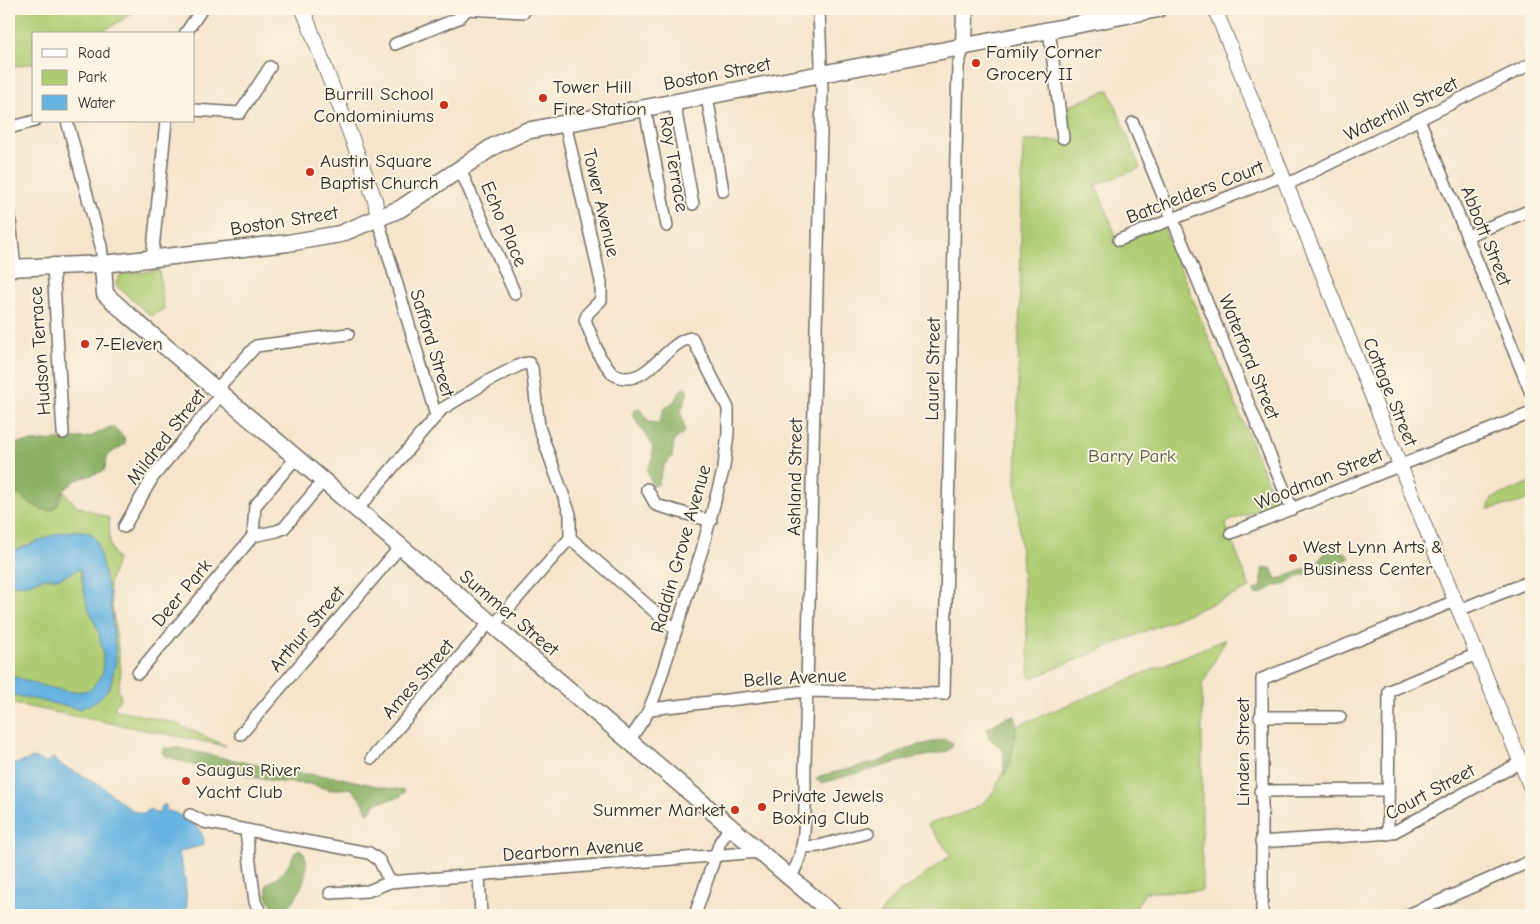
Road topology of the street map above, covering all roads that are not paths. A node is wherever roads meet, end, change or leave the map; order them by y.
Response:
1 (202, 9) edge
2 (303, 9) edge
3 (467, 9) edge
4 (819, 9) edge
5 (965, 9) edge
6 (1158, 9) edge
7 (1215, 9) edge
8 (524, 12) dead end
9 (1104, 14) edge
10 (1049, 30) junction
11 (187, 32) edge
12 (395, 44) dead end
13 (964, 46) junction
14 (1531, 64) edge
15 (270, 67) dead end
16 (822, 74) junction
17 (707, 96) junction
18 (674, 102) junction
19 (645, 108) junction
20 (195, 110) edge
21 (1420, 120) junction
22 (32, 122) edge
23 (66, 122) edge
24 (166, 122) edge
25 (566, 123) junction
26 (1133, 123) dead end
27 (9, 128) edge
28 (1063, 138) dead end
29 (460, 169) junction
30 (1284, 181) junction
31 (723, 191) dead end
32 (694, 204) dead end
33 (9, 210) edge
34 (1531, 210) edge
35 (1172, 219) junction
36 (378, 220) junction
37 (667, 226) dead end
38 (1467, 236) junction
39 (1119, 240) dead end
40 (152, 259) junction
41 (103, 264) junction
42 (53, 266) junction
43 (12, 268) edge
44 (515, 294) dead end
45 (348, 334) dead end
46 (691, 338) joint
47 (219, 393) junction
48 (1531, 394) edge
49 (1531, 413) edge
50 (436, 416) junction
51 (63, 433) dead end
52 (296, 458) junction
53 (1400, 466) junction
54 (323, 481) junction
55 (647, 489) dead end
56 (1292, 509) junction
57 (357, 510) junction
58 (710, 521) junction
59 (124, 527) dead end
60 (1232, 533) dead end
61 (253, 536) junction
62 (570, 538) junction
63 (400, 547) junction
64 (1531, 581) edge
65 (1457, 606) junction
66 (491, 624) junction
67 (676, 630) junction
68 (1477, 654) junction
69 (138, 674) dead end
70 (806, 691) junction
71 (944, 694) joint
72 (650, 709) junction
73 (1260, 717) junction
74 (1340, 717) dead end
75 (241, 734) dead end
76 (629, 741) junction
77 (372, 758) dead end
78 (1521, 762) junction
79 (1531, 788) edge
80 (1388, 790) junction
81 (1260, 791) junction
82 (190, 815) dead end
83 (730, 827) junction
84 (246, 830) junction
85 (866, 833) dead end
86 (1388, 834) junction
87 (1260, 842) junction
88 (802, 847) junction
89 (759, 852) junction
90 (715, 857) junction
91 (1531, 861) edge
92 (479, 875) junction
93 (790, 877) junction
94 (390, 882) junction
95 (330, 893) dead end
96 (262, 915) edge
97 (481, 915) edge
98 (695, 915) edge
99 (834, 915) edge
100 (1262, 915) edge
101 (1408, 915) edge

1 - 11 street
2 - 36 street
3 - 8 street
3 - 12 street
4 - 16 street, Ashland Street
5 - 13 main road
6 - 9 main road, Boston Street
7 - 30 street, Cottage Street
9 - 10 main road, Boston Street
10 - 13 main road, Boston Street
10 - 28 street
13 - 16 main road, Boston Street
13 - 71 street, Laurel Street
14 - 21 street, Waterhill Street
15 - 20 street
16 - 17 main road, Boston Street
16 - 70 street, Ashland Street
17 - 18 main road, Boston Street
17 - 31 street
18 - 19 main road, Boston Street
18 - 32 street
19 - 25 main road, Boston Street
19 - 37 street, Roy Terrace
21 - 30 street, Waterhill Street
21 - 38 street, Abbott Street
22 - 27 street
23 - 41 street
24 - 40 street
25 - 29 main road, Boston Street
25 - 46 street, Tower Avenue
26 - 35 street, Waterford Street
29 - 36 main road, Boston Street
29 - 44 street, Echo Place
30 - 35 street, Batchelders Court
30 - 53 street, Cottage Street
33 - 43 street
34 - 38 street
35 - 39 street, Batchelders Court
35 - 56 street, Waterford Street
36 - 40 main road, Boston Street
36 - 50 street, Safford Street
38 - 48 street, Abbott Street
40 - 41 main road, Boston Street
41 - 42 main road, Boston Street
41 - 47 main road, Summer Street
42 - 43 main road, Boston Street
42 - 51 street, Hudson Terrace
45 - 47 street, Mildred Street
46 - 58 street, Raddin Grove Avenue
47 - 52 main road, Summer Street
47 - 59 street, Mildred Street
49 - 53 street, Woodman Street
50 - 57 street, Safford Street
50 - 62 street
52 - 54 main road, Summer Street
52 - 61 street
53 - 56 street, Woodman Street
53 - 65 street, Cottage Street
54 - 57 main road, Summer Street
54 - 61 street
55 - 58 street
56 - 60 street, Woodman Street
57 - 63 main road, Summer Street
58 - 67 street, Raddin Grove Avenue
61 - 69 street, Deer Park
62 - 66 street, Ames Street
62 - 67 street
63 - 66 main road, Summer Street
63 - 75 street, Arthur Street
64 - 65 street
65 - 68 street, Cottage Street
65 - 73 street, Linden Street
66 - 76 main road, Summer Street
66 - 77 street, Ames Street
67 - 72 street, Raddin Grove Avenue
68 - 78 street, Cottage Street
68 - 80 street
70 - 71 street, Belle Avenue
70 - 72 street, Belle Avenue
70 - 88 street, Ashland Street
72 - 76 street, Raddin Grove Avenue
73 - 74 street
73 - 81 street, Linden Street
76 - 83 main road, Summer Street
78 - 79 street, Cottage Street
78 - 86 street, Court Street
80 - 81 street
80 - 86 street
81 - 87 street, Linden Street
82 - 84 street
83 - 89 main road, Summer Street
83 - 90 street
84 - 94 street
84 - 96 street
85 - 88 street
86 - 87 street, Court Street
87 - 100 street, Linden Street
88 - 93 street, Ashland Street
89 - 90 street, Dearborn Avenue
89 - 93 main road, Summer Street
90 - 92 street, Dearborn Avenue
90 - 98 street
91 - 101 street
92 - 94 street, Dearborn Avenue
92 - 97 street
93 - 99 main road, Summer Street
94 - 95 street, Dearborn Avenue

